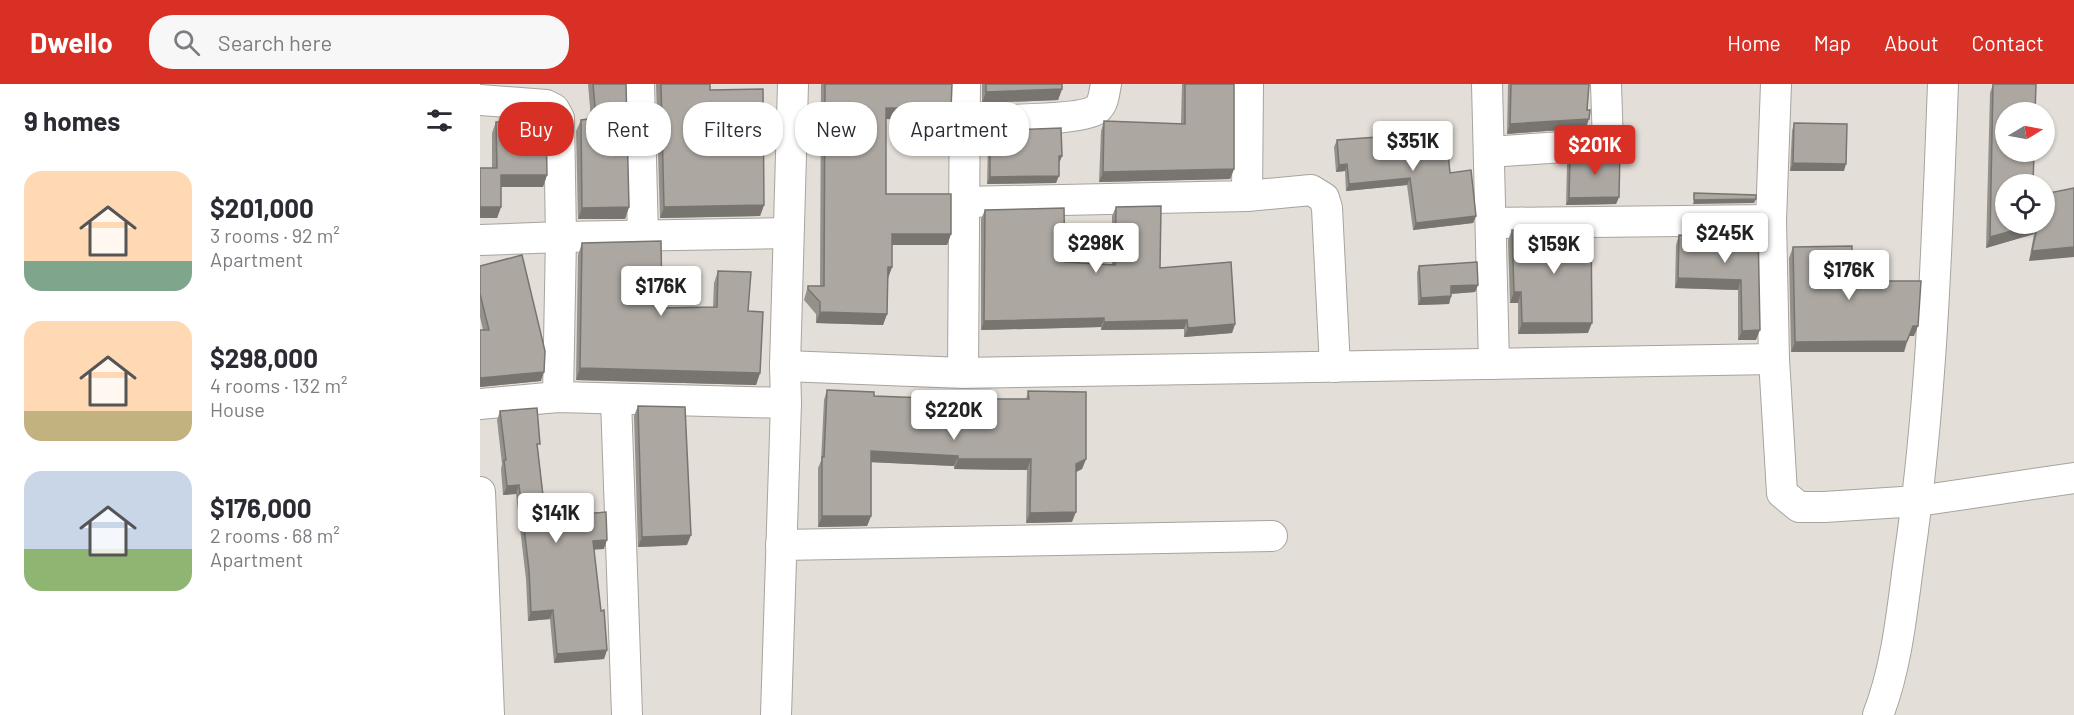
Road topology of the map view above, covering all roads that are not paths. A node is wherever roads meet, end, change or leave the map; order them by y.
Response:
1 (639, 84) edge
2 (793, 84) edge
3 (965, 84) edge
4 (1106, 84) edge
5 (1248, 84) edge
6 (1488, 84) edge
7 (1606, 84) edge
8 (1776, 84) edge
9 (1942, 84) edge
10 (480, 100) edge
11 (965, 102) edge
12 (1029, 118) edge
13 (1489, 152) junction
14 (964, 156) edge
15 (1247, 196) junction
16 (964, 202) junction
17 (1771, 220) junction
18 (1491, 223) junction
19 (788, 233) junction
20 (643, 236) junction
21 (561, 237) junction
22 (480, 240) edge
23 (1774, 359) junction
24 (1494, 364) junction
25 (785, 366) junction
26 (1335, 367) junction
27 (963, 373) junction
28 (558, 397) junction
29 (616, 399) junction
30 (786, 403) junction
31 (480, 404) edge
32 (2074, 478) edge
33 (480, 492) edge
34 (1918, 501) junction
35 (1272, 536) dead end
36 (781, 545) junction
37 (489, 715) edge
38 (627, 715) edge
39 (776, 715) edge
40 (1878, 715) edge

1 - 20 street
2 - 19 street
3 - 11 street
4 - 12 street
5 - 15 street
6 - 13 street
7 - 13 street
8 - 17 street
9 - 34 street
10 - 21 street
13 - 18 street
14 - 16 street
15 - 16 street
15 - 26 street
16 - 27 street
17 - 18 street
17 - 23 street
18 - 24 street
19 - 20 street
19 - 25 street
20 - 21 street
21 - 22 street
21 - 28 street
23 - 24 street
23 - 34 street
24 - 26 street
25 - 27 street
25 - 30 street
26 - 27 street
28 - 29 street
28 - 31 street
29 - 30 street
29 - 38 street
30 - 36 street
32 - 34 street
33 - 37 street
34 - 40 street
35 - 36 street
36 - 39 street

